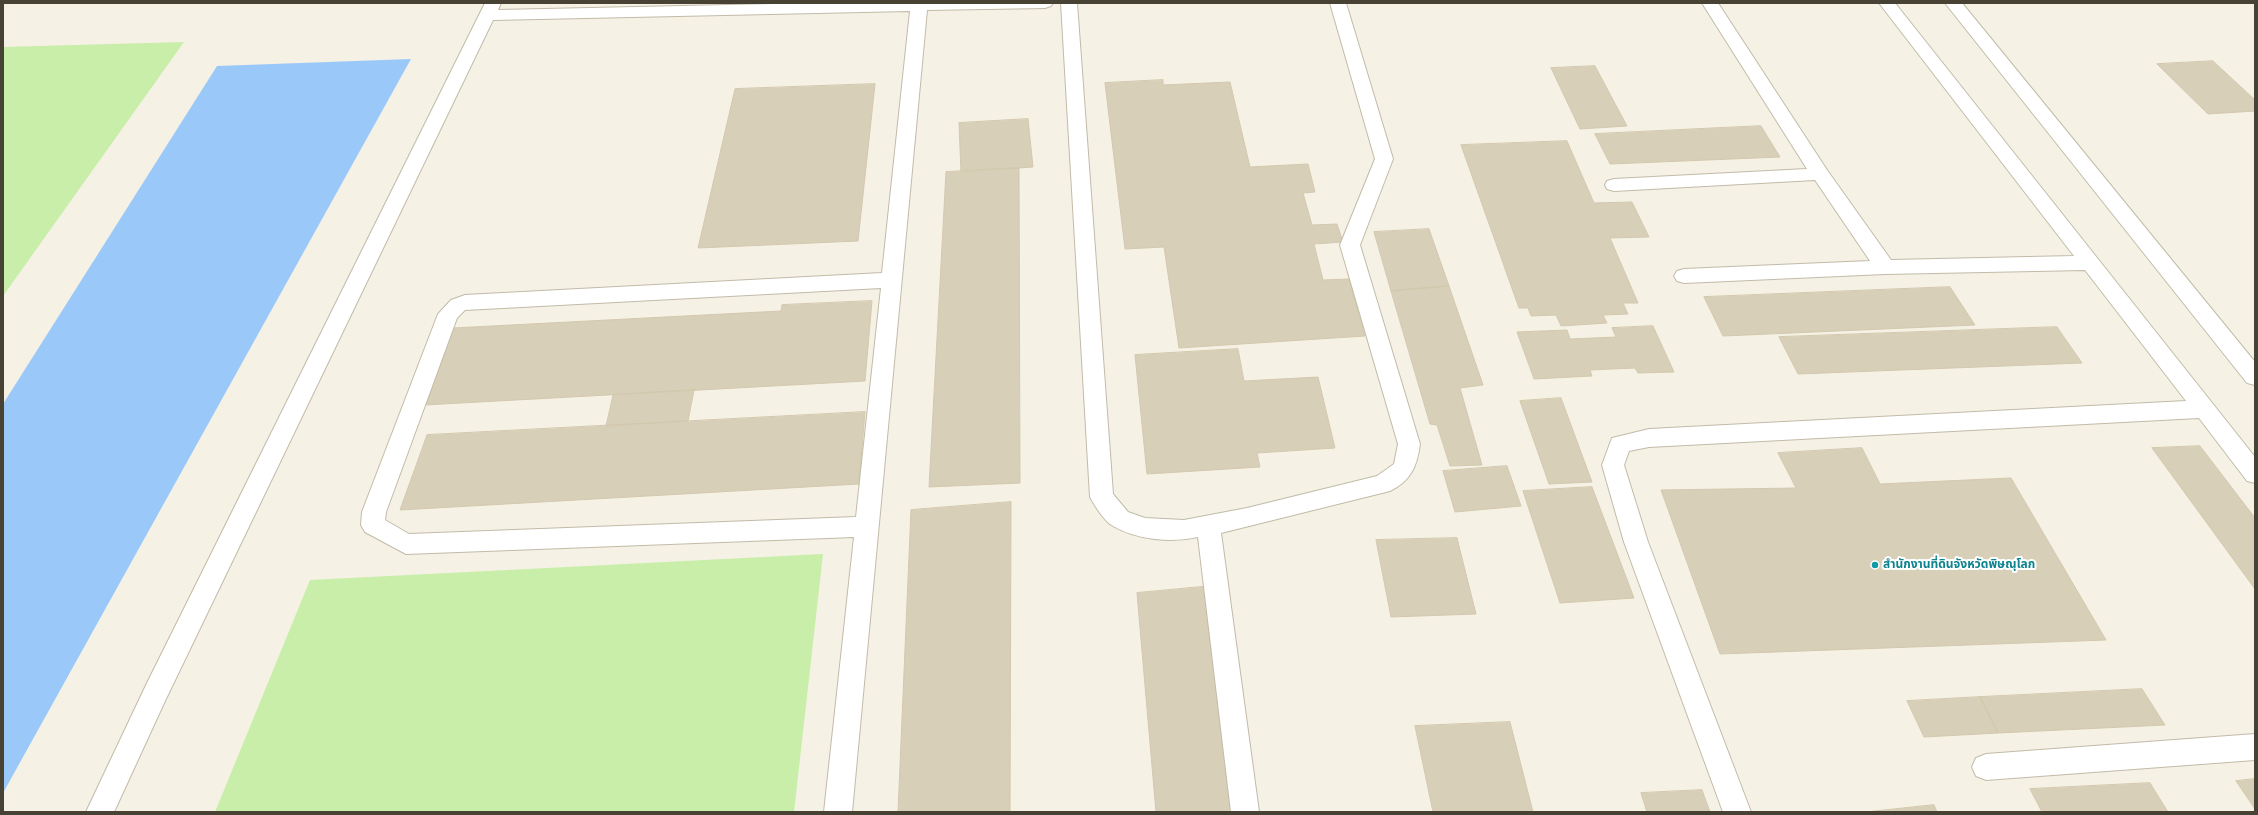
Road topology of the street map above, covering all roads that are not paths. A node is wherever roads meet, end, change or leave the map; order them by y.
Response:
1 (1045, 3) edge
2 (1069, 3) edge
3 (1338, 3) edge
4 (1710, 3) edge
5 (1887, 3) edge
6 (1953, 3) edge
7 (919, 7) junction
8 (490, 9) edge
9 (1820, 174) junction
10 (1614, 185) dead end
11 (2090, 264) junction
12 (1885, 267) junction
13 (1684, 276) dead end
14 (891, 280) junction
15 (2255, 377) edge
16 (2204, 409) junction
17 (2255, 474) edge
18 (1208, 525) junction
19 (867, 527) junction
20 (2255, 747) edge
21 (1986, 767) dead end
22 (100, 812) edge
23 (838, 812) edge
24 (1245, 812) edge
25 (1737, 812) edge

1 - 7 street
2 - 18 street
3 - 18 street
4 - 9 street
5 - 11 street
6 - 15 street
7 - 8 street
7 - 14 street
8 - 22 street
9 - 10 street
9 - 12 street
11 - 12 street
11 - 16 street
12 - 13 street
14 - 19 street
14 - 19 street
16 - 17 street
16 - 25 street
18 - 24 street
19 - 23 street
20 - 21 street

